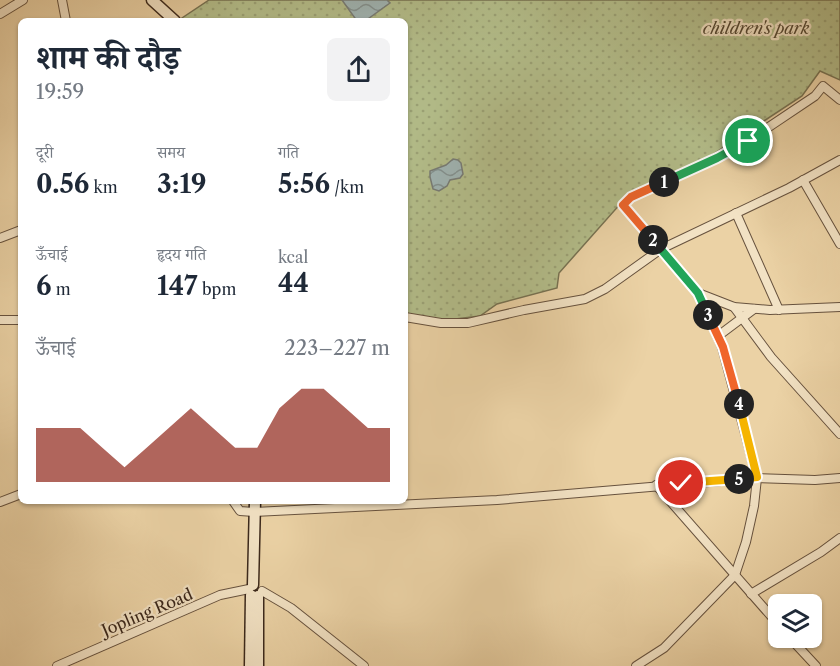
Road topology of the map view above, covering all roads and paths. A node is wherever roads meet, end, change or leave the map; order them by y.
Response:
1 (23, 0) edge
2 (62, 0) edge
3 (152, 0) edge
4 (0, 14) edge
5 (65, 18) edge
6 (172, 18) edge
7 (840, 100) edge
8 (840, 160) edge
9 (803, 180) junction
10 (736, 213) junction
11 (18, 232) edge
12 (0, 238) edge
13 (840, 244) edge
14 (661, 249) junction
15 (698, 293) junction
16 (734, 307) junction
17 (840, 307) edge
18 (754, 309) junction
19 (779, 310) junction
20 (741, 317) junction
21 (408, 318) edge
22 (0, 320) edge
23 (18, 320) edge
24 (718, 336) junction
25 (840, 434) edge
26 (757, 477) junction
27 (840, 478) edge
28 (656, 485) junction
29 (18, 495) edge
30 (0, 502) edge
31 (408, 503) edge
32 (235, 504) edge
33 (359, 504) edge
34 (255, 507) edge
35 (840, 538) edge
36 (735, 575) junction
37 (255, 591) junction
38 (751, 594) junction
39 (768, 613) edge
40 (799, 648) edge
41 (57, 666) edge
42 (250, 666) edge
43 (258, 666) edge
44 (364, 666) edge
45 (636, 666) edge
46 (816, 666) edge

1 - 4 street
2 - 5 street
3 - 6 street
7 - 14 street
8 - 9 street
9 - 10 street
9 - 13 street
10 - 14 street
10 - 19 street
11 - 12 street
14 - 15 street
14 - 21 street
15 - 16 street
15 - 24 street
16 - 18 street
16 - 20 street
17 - 19 street
18 - 19 street
18 - 20 street
20 - 24 street
20 - 25 street
22 - 23 street
24 - 26 street
26 - 27 street
26 - 28 street
26 - 36 street
28 - 31 street
28 - 36 street
29 - 30 street
32 - 34 street
33 - 34 street
34 - 37 street
35 - 38 street
36 - 38 street
36 - 45 street
37 - 41 street, Jopling Road
37 - 42 street
37 - 43 street
37 - 44 street
38 - 39 street
40 - 46 street

